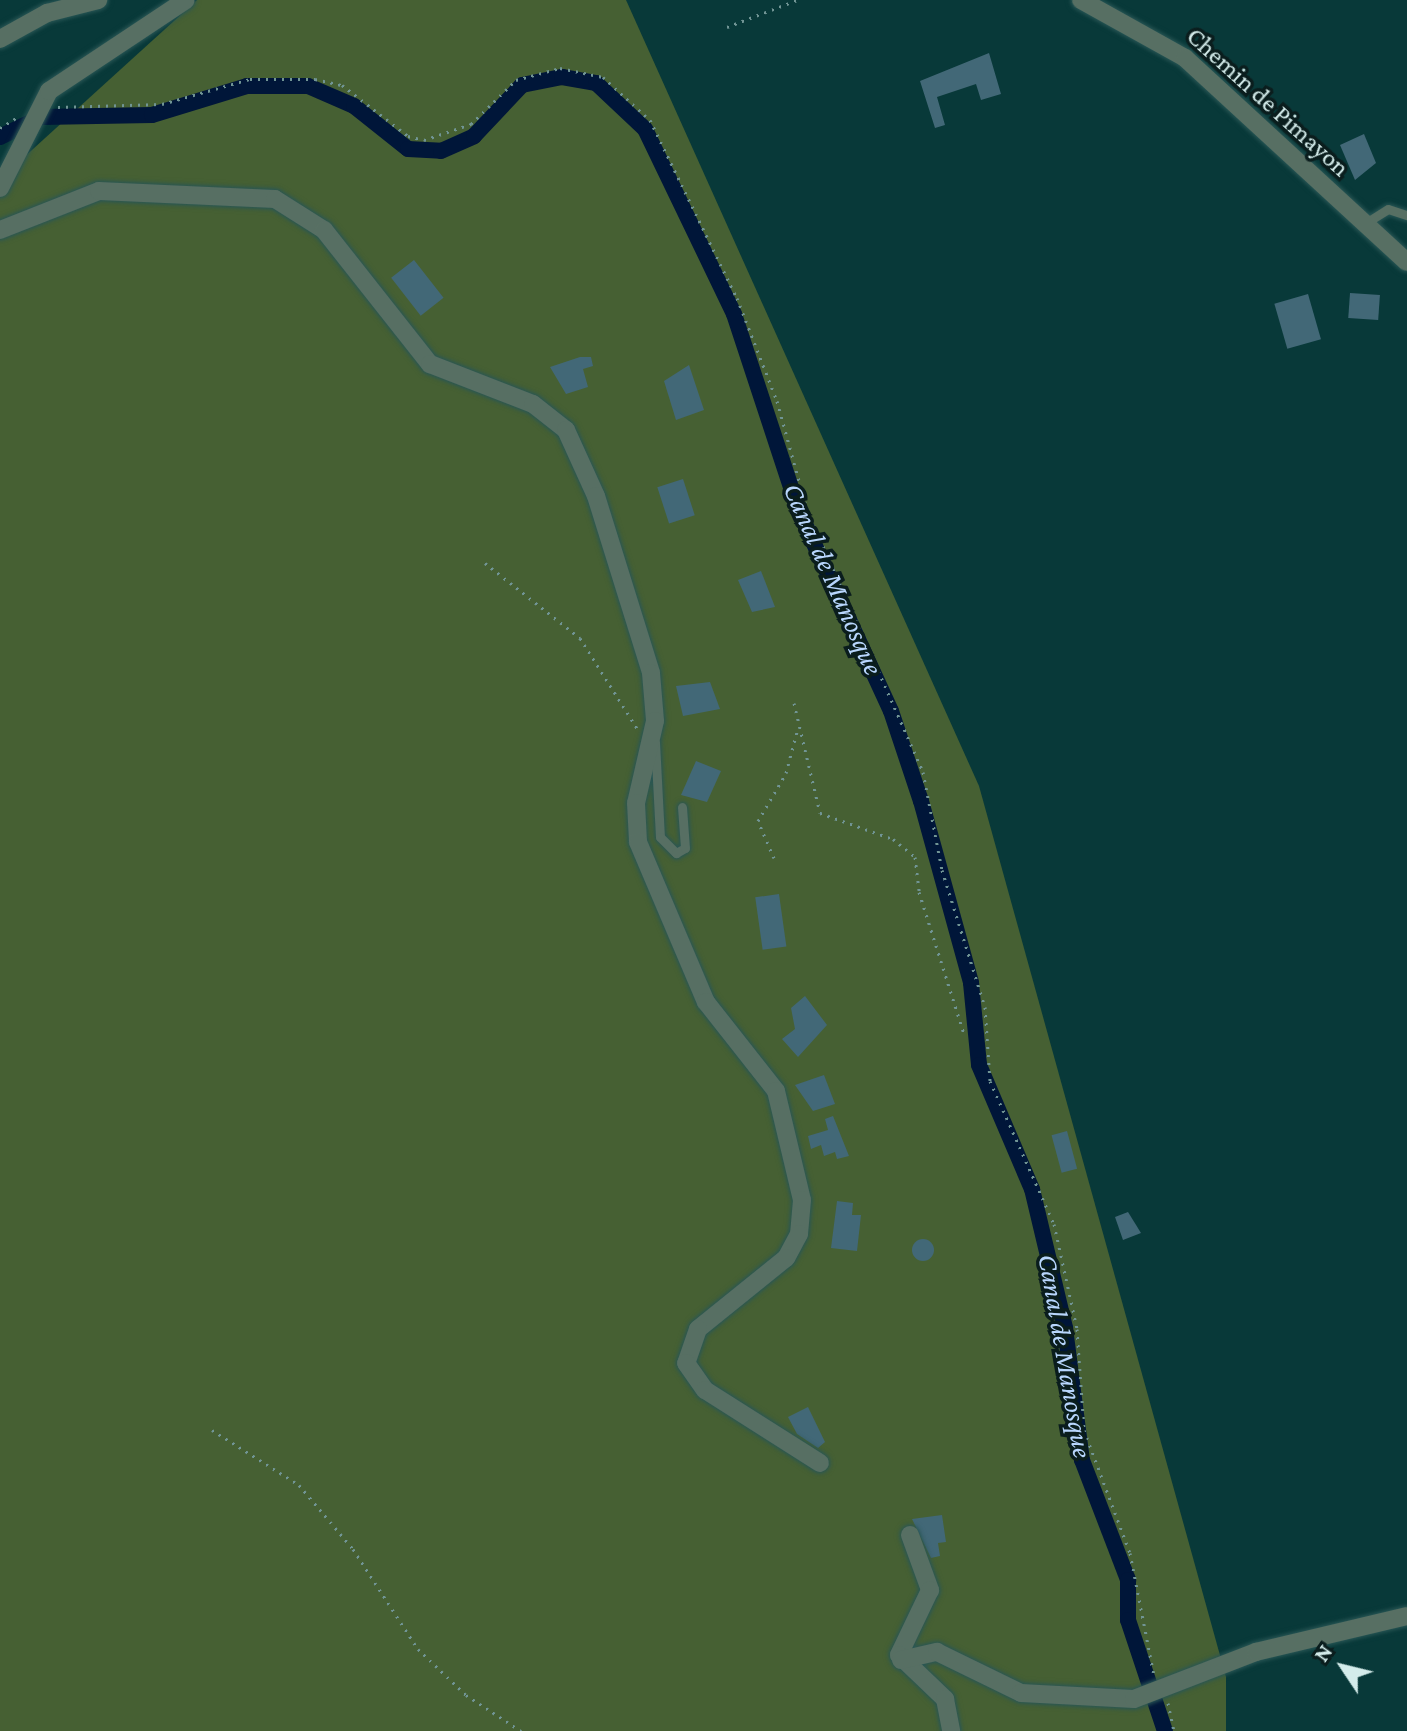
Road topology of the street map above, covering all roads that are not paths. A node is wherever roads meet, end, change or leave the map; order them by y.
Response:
1 (98, 0) edge
2 (186, 0) edge
3 (1081, 0) edge
4 (0, 39) edge
5 (0, 188) edge
6 (1407, 215) edge
7 (1364, 224) junction
8 (0, 230) edge
9 (1407, 262) edge
10 (652, 740) junction
11 (682, 807) dead end
12 (820, 1463) dead end
13 (910, 1535) dead end
14 (1407, 1616) edge
15 (901, 1660) junction
16 (951, 1731) edge

1 - 4 street
2 - 5 street
3 - 7 street, Chemin de Pimayon
6 - 7 lane
7 - 9 street, Chemin de Pimayon
8 - 10 street
10 - 11 lane
10 - 12 street
13 - 15 street
14 - 15 street
15 - 16 street

